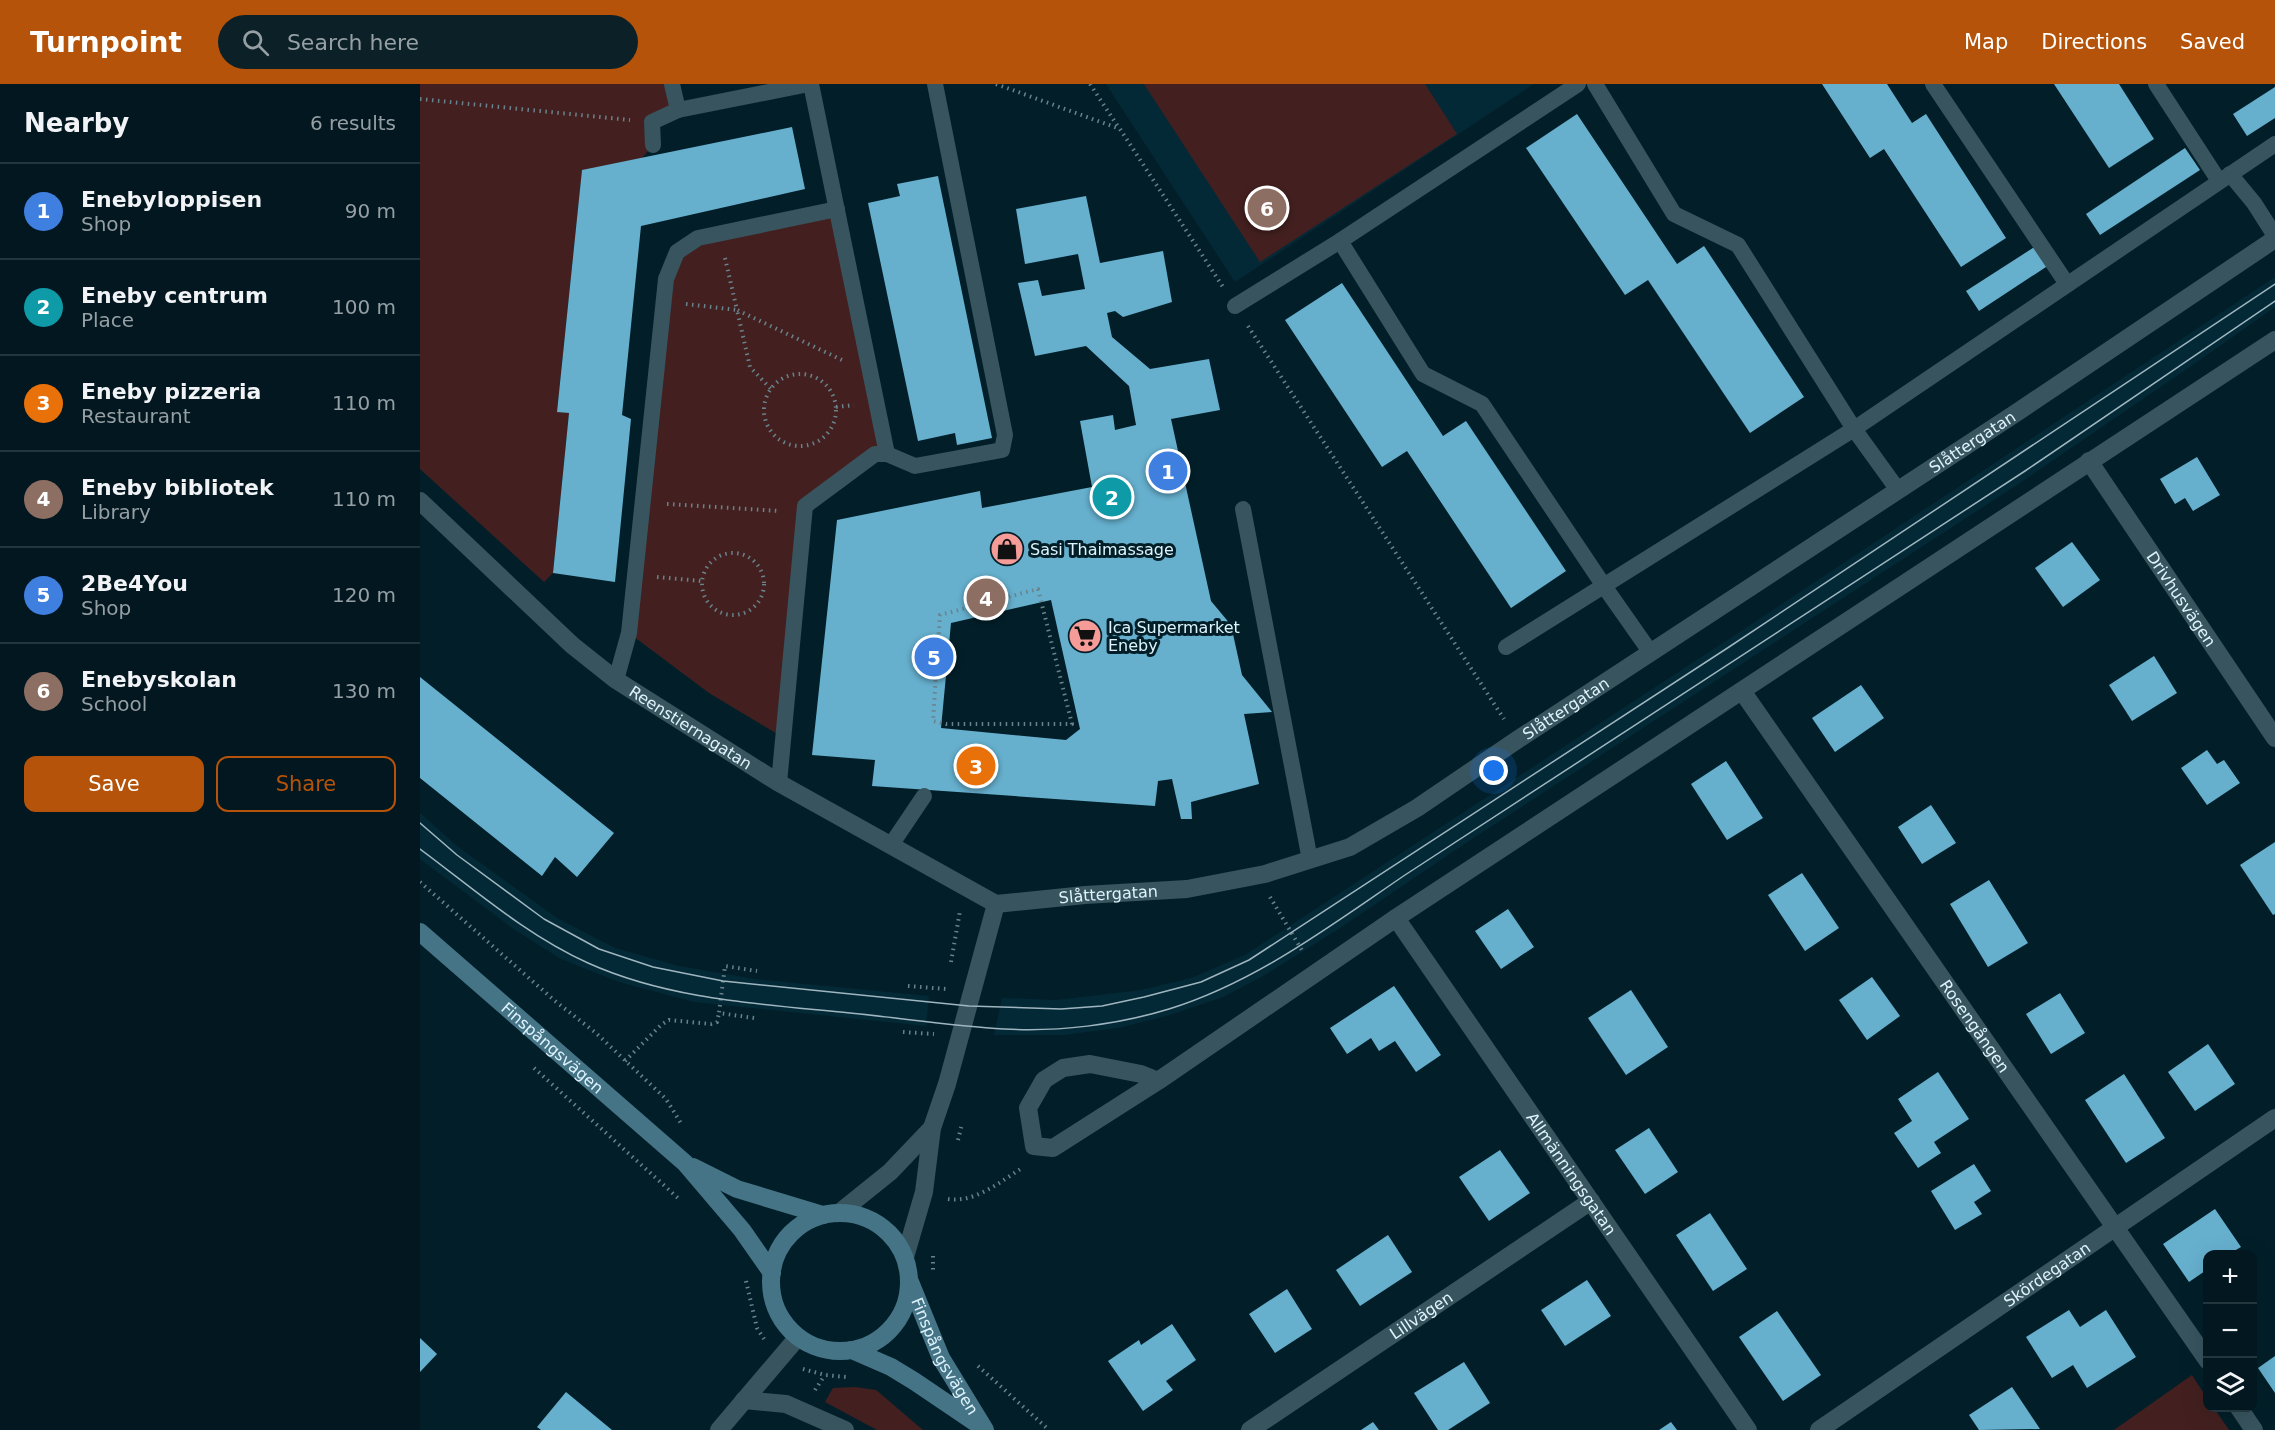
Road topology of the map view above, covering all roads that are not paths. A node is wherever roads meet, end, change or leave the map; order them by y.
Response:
1 (672, 84) edge
2 (810, 84) edge
3 (935, 84) edge
4 (1578, 84) edge
5 (1595, 84) edge
6 (2157, 84) edge
7 (1940, 87) edge
8 (678, 110) junction
9 (2275, 144) edge
10 (653, 145) dead end
11 (2225, 177) junction
12 (837, 209) junction
13 (2275, 238) edge
14 (1340, 241) junction
15 (2067, 284) junction
16 (1235, 306) road end
17 (2275, 340) edge
18 (1854, 429) junction
19 (887, 454) junction
20 (2089, 461) junction
21 (1898, 490) junction
22 (420, 501) edge
23 (1243, 509) dead end
24 (1604, 586) junction
25 (1506, 647) dead end
26 (1651, 653) junction
27 (616, 680) junction
28 (1742, 691) junction
29 (2275, 738) edge
30 (779, 783) junction
31 (924, 796) dead end
32 (891, 845) junction
33 (1310, 860) junction
34 (996, 904) junction
35 (1396, 918) junction
36 (420, 932) edge
37 (1158, 1081) junction
38 (2275, 1118) edge
39 (932, 1128) junction
40 (685, 1163) junction
41 (1591, 1201) junction
42 (831, 1214) junction
43 (2115, 1228) junction
44 (905, 1257) junction
45 (772, 1273) junction
46 (909, 1281) junction
47 (798, 1337) junction
48 (852, 1350) junction
49 (2206, 1358) edge
50 (744, 1400) junction
51 (2242, 1412) edge
52 (719, 1430) edge
53 (845, 1430) edge
54 (985, 1430) edge
55 (1250, 1430) edge
56 (1748, 1430) edge
57 (1819, 1430) edge
58 (2254, 1430) edge

1 - 8 lane
2 - 8 lane
2 - 12 lane
3 - 19 lane
4 - 14 lane
5 - 18 lane
6 - 11 lane
7 - 15 lane
8 - 10 lane
9 - 11 lane
11 - 13 lane
11 - 15 lane
12 - 19 lane
12 - 27 lane
13 - 21 street, Slåttergatan
14 - 16 lane
14 - 24 lane
15 - 18 lane
17 - 20 street
18 - 21 lane
18 - 24 lane
19 - 30 lane
20 - 28 street
20 - 29 street, Drivhusvägen
21 - 26 street, Slåttergatan
22 - 27 street, Reenstiernagatan
23 - 33 lane
24 - 25 lane
24 - 26 lane
26 - 33 street, Slåttergatan
27 - 30 street, Reenstiernagatan
28 - 35 street
28 - 43 street, Rosengången
30 - 32 street, Reenstiernagatan
31 - 32 lane
32 - 34 street, Reenstiernagatan
33 - 34 street, Slåttergatan
34 - 39 street
35 - 37 street
35 - 41 street, Allmänningsgatan
36 - 40 main road, Finspångsvägen
37 - 37 street
38 - 43 street, Skördegatan
39 - 42 street
39 - 44 street
40 - 42 main road, Finspångsvägen
40 - 45 main road, Finspångsvägen
41 - 55 street, Lillvägen
41 - 56 street, Allmänningsgatan
42 - 44 main road
42 - 45 main road
43 - 49 street, Rosengången
43 - 57 street, Skördegatan
44 - 46 main road
45 - 47 main road
46 - 48 main road
46 - 54 main road, Finspångsvägen
47 - 48 main road
47 - 50 street
48 - 54 main road, Finspångsvägen
50 - 52 street
50 - 53 street
51 - 58 street

